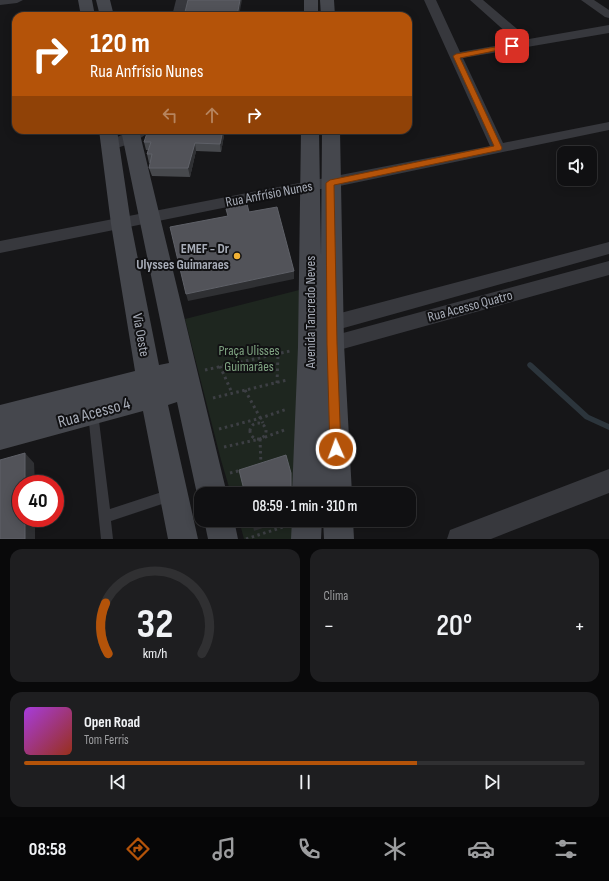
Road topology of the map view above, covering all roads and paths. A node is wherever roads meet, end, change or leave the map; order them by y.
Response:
1 (17, 0) edge
2 (85, 0) edge
3 (103, 0) edge
4 (182, 0) edge
5 (311, 0) edge
6 (327, 0) edge
7 (430, 0) edge
8 (476, 0) edge
9 (587, 0) edge
10 (0, 2) edge
11 (87, 12) edge
12 (106, 12) edge
13 (179, 12) edge
14 (311, 12) edge
15 (328, 12) edge
16 (609, 15) edge
17 (609, 29) edge
18 (526, 43) junction
19 (456, 56) junction
20 (609, 126) edge
21 (125, 134) edge
22 (311, 134) edge
23 (330, 134) edge
24 (498, 148) junction
25 (321, 184) junction
26 (149, 219) junction
27 (121, 224) junction
28 (0, 247) edge
29 (609, 248) edge
30 (609, 268) edge
31 (332, 333) junction
32 (293, 351) dead end
33 (278, 354) junction
34 (220, 366) junction
35 (292, 379) dead end
36 (277, 382) junction
37 (194, 383) junction
38 (151, 388) junction
39 (246, 390) junction
40 (232, 393) junction
41 (92, 403) junction
42 (288, 409) dead end
43 (0, 417) edge
44 (261, 418) junction
45 (242, 423) junction
46 (264, 425) junction
47 (294, 427) dead end
48 (250, 428) junction
49 (214, 430) dead end
50 (0, 437) edge
51 (260, 439) junction
52 (218, 449) dead end
53 (268, 464) edge
54 (261, 466) junction
55 (254, 467) edge
56 (247, 469) edge
57 (609, 481) edge
58 (219, 484) edge
59 (307, 487) edge
60 (337, 487) edge
61 (174, 494) junction
62 (104, 517) junction
63 (220, 527) edge
64 (338, 527) edge
65 (300, 528) edge
66 (107, 539) edge
67 (183, 539) edge
68 (223, 539) edge
69 (245, 539) edge
70 (339, 539) edge
71 (459, 539) edge

1 - 10 street
2 - 11 street
3 - 12 street
4 - 13 street
5 - 14 street
6 - 15 street
7 - 19 street
8 - 18 street
9 - 16 street
17 - 18 street
18 - 19 street
19 - 24 street
20 - 24 street, Rua Anfrísio Nunes
21 - 26 street, Via Oeste
21 - 27 street, Via Oeste
22 - 25 street, Avenida Tancredo Neves
23 - 25 street, Avenida Tancredo Neves
24 - 25 street, Rua Anfrísio Nunes
25 - 26 street, Rua Anfrísio Nunes
25 - 31 street, Avenida Tancredo Neves
25 - 59 street, Avenida Tancredo Neves
26 - 27 street, Rua Anfrísio Nunes
26 - 37 street, Via Oeste
27 - 28 street, Rua Anfrísio Nunes
27 - 38 street, Via Oeste
29 - 31 street, Rua Acesso Quatro
30 - 31 street, Rua Acesso Quatro
31 - 60 street, Avenida Tancredo Neves
32 - 33 path
33 - 34 path
33 - 36 path
34 - 37 path
34 - 40 path
35 - 36 path
36 - 39 path
37 - 38 street, Rua Acesso 4
37 - 40 path
37 - 58 street, Via Oeste
38 - 41 street, Rua Acesso 4
38 - 61 street, Via Oeste
39 - 40 path
39 - 44 path
41 - 43 street
41 - 50 street, Rua Acesso 4
41 - 62 lane
42 - 44 path
44 - 45 path
44 - 46 path
45 - 48 path
45 - 49 path
46 - 48 path
46 - 51 path
47 - 51 path
48 - 51 path
51 - 52 path
51 - 54 path
53 - 54 path
54 - 55 path
56 - 58 path
57 - 71 street
61 - 62 lane
61 - 67 street, Via Oeste
62 - 66 lane
63 - 68 street
64 - 70 street
65 - 69 path

